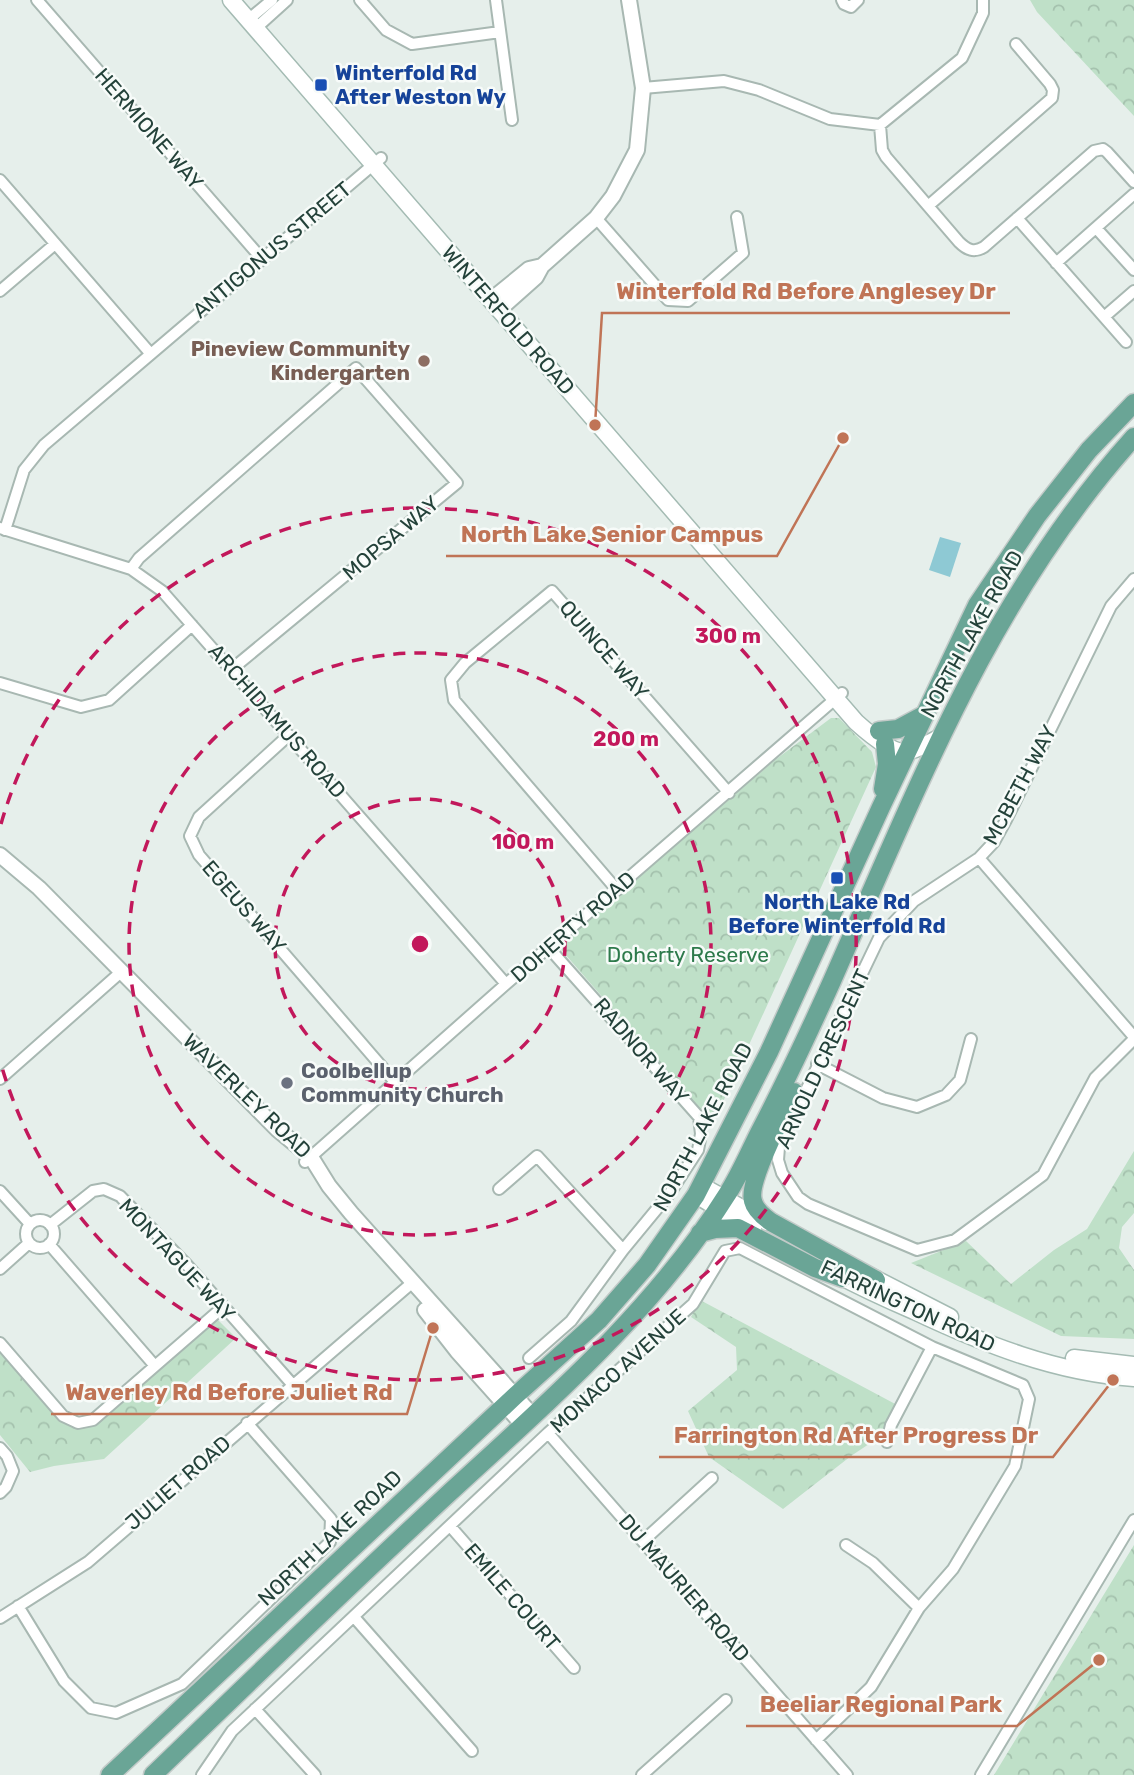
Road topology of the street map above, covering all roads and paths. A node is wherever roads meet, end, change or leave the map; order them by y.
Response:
1 (37, 0) edge
2 (231, 0) edge
3 (242, 0) edge
4 (272, 0) edge
5 (287, 0) edge
6 (360, 0) edge
7 (496, 0) edge
8 (629, 0) edge
9 (842, 0) edge
10 (858, 0) edge
11 (983, 0) edge
12 (255, 21) junction
13 (500, 32) junction
14 (1016, 44) dead end
15 (643, 88) junction
16 (512, 120) dead end
17 (880, 125) junction
18 (377, 161) junction
19 (0, 180) edge
20 (1134, 182) edge
21 (1134, 194) edge
22 (928, 206) junction
23 (737, 217) dead end
24 (596, 218) junction
25 (1017, 218) junction
26 (1096, 228) junction
27 (55, 244) junction
28 (262, 258) junction
29 (1056, 263) junction
30 (1134, 270) edge
31 (0, 291) edge
32 (1134, 291) edge
33 (498, 302) junction
34 (1104, 317) junction
35 (1126, 342) dead end
36 (150, 353) junction
37 (1134, 403) edge
38 (1134, 437) edge
39 (3, 529) edge
40 (131, 569) junction
41 (1134, 579) edge
42 (192, 625) junction
43 (232, 668) junction
44 (0, 682) edge
45 (839, 696) junction
46 (924, 715) junction
47 (289, 735) junction
48 (882, 737) junction
49 (941, 737) junction
50 (907, 752) junction
51 (922, 779) junction
52 (729, 793) junction
53 (881, 807) junction
54 (0, 855) edge
55 (979, 858) junction
56 (0, 864) edge
57 (617, 890) junction
58 (549, 948) junction
59 (119, 974) junction
60 (506, 984) junction
61 (1134, 1038) edge
62 (971, 1039) dead end
63 (798, 1058) junction
64 (817, 1064) junction
65 (0, 1078) edge
66 (395, 1083) junction
67 (308, 1160) junction
68 (499, 1189) dead end
69 (0, 1191) edge
70 (699, 1191) junction
71 (720, 1204) junction
72 (30, 1224) junction
73 (50, 1226) junction
74 (701, 1233) junction
75 (29, 1243) junction
76 (49, 1244) junction
77 (623, 1250) junction
78 (0, 1269) edge
79 (843, 1278) junction
80 (876, 1279) junction
81 (410, 1285) junction
82 (223, 1307) junction
83 (0, 1343) edge
84 (932, 1347) junction
85 (529, 1358) dead end
86 (1134, 1365) edge
87 (155, 1366) junction
88 (1134, 1378) edge
89 (292, 1384) junction
90 (510, 1401) junction
91 (528, 1420) junction
92 (247, 1423) junction
93 (548, 1433) junction
94 (887, 1442) dead end
95 (0, 1448) edge
96 (712, 1478) dead end
97 (0, 1493) edge
98 (1134, 1520) edge
99 (450, 1526) junction
100 (643, 1541) junction
101 (846, 1545) dead end
102 (18, 1606) junction
103 (919, 1608) junction
104 (354, 1617) junction
105 (0, 1618) edge
106 (574, 1668) dead end
107 (726, 1700) dead end
108 (256, 1709) junction
109 (816, 1740) junction
110 (472, 1751) dead end
111 (110, 1775) edge
112 (153, 1775) edge
113 (202, 1775) edge
114 (315, 1775) edge
115 (642, 1775) edge
116 (847, 1775) edge
117 (981, 1775) edge

1 - 28 street, HERMIONE WAY
2 - 12 main road, WINTERFOLD ROAD
3 - 12 main road, WINTERFOLD ROAD
4 - 12 street
5 - 12 street
6 - 13 street
7 - 13 street
8 - 15 street
9 - 10 street
11 - 17 street
12 - 18 main road, WINTERFOLD ROAD
13 - 16 street
14 - 22 street
15 - 17 street
15 - 24 street
17 - 22 street
18 - 28 street, ANTIGONUS STREET
18 - 33 main road, WINTERFOLD ROAD
19 - 27 street
20 - 25 street
21 - 26 street
22 - 25 street
23 - 24 street
24 - 33 street
25 - 29 street
26 - 29 street
26 - 30 street
27 - 31 street
27 - 36 street
28 - 36 street, ANTIGONUS STREET
29 - 34 street
32 - 34 street
33 - 45 main road, WINTERFOLD ROAD
34 - 35 street
36 - 39 street, ANTIGONUS STREET
37 - 46 main road, NORTH LAKE ROAD
38 - 49 main road, NORTH LAKE ROAD
39 - 40 street, ARCHIDAMUS ROAD
40 - 42 street, ARCHIDAMUS ROAD
40 - 43 street, MOPSA WAY
41 - 55 street, MCBETH WAY
42 - 43 street, ARCHIDAMUS ROAD
42 - 44 street
43 - 47 street, ARCHIDAMUS ROAD
45 - 48 main road, WINTERFOLD ROAD
45 - 52 street, DOHERTY ROAD
46 - 48 main road
46 - 50 main road, NORTH LAKE ROAD
47 - 60 street, ARCHIDAMUS ROAD
47 - 66 street, EGEUS WAY
48 - 50 main road, WINTERFOLD ROAD
48 - 53 main road
49 - 50 main road
49 - 51 main road, NORTH LAKE ROAD
50 - 51 main road, WINTERFOLD ROAD
50 - 53 main road, NORTH LAKE ROAD
51 - 63 main road, NORTH LAKE ROAD
52 - 57 street, DOHERTY ROAD
52 - 57 street, QUINCE WAY
53 - 70 main road, NORTH LAKE ROAD
54 - 59 street, WAVERLEY ROAD
55 - 61 street, MCBETH WAY
55 - 64 street, ARNOLD CRESCENT
56 - 59 street, WAVERLEY ROAD
57 - 58 street, DOHERTY ROAD
58 - 60 street, DOHERTY ROAD
58 - 77 street, RADNOR WAY
59 - 65 street
59 - 67 street, WAVERLEY ROAD
60 - 66 street, DOHERTY ROAD
61 - 64 street, ARNOLD CRESCENT
62 - 64 street
63 - 71 main road, NORTH LAKE ROAD
63 - 80 main road
66 - 67 street, DOHERTY ROAD
67 - 81 street, WAVERLEY ROAD
68 - 77 street
69 - 72 street
70 - 71 main road, FARRINGTON ROAD
70 - 90 main road, NORTH LAKE ROAD
71 - 74 main road, NORTH LAKE ROAD
71 - 79 main road, FARRINGTON ROAD
71 - 80 main road, FARRINGTON ROAD
72 - 73 street
72 - 75 street
73 - 76 street
73 - 82 street, MONTAGUE WAY
74 - 79 main road
74 - 91 main road, NORTH LAKE ROAD
75 - 76 street
75 - 78 street
76 - 87 street
77 - 85 street, RADNOR WAY
79 - 88 main road, FARRINGTON ROAD
80 - 86 main road, FARRINGTON ROAD
81 - 89 street, JULIET ROAD
81 - 90 street, WAVERLEY ROAD
82 - 87 street
82 - 89 street, MONTAGUE WAY
83 - 87 street
84 - 93 street, MONACO AVENUE
84 - 94 street
84 - 103 street, MONACO AVENUE
89 - 92 street, JULIET ROAD
90 - 91 street, WAVERLEY ROAD
90 - 111 main road, NORTH LAKE ROAD
91 - 112 main road, NORTH LAKE ROAD
92 - 102 street, JULIET ROAD
92 - 102 street
93 - 99 street, MONACO AVENUE
93 - 100 street, DU MAURIER ROAD
95 - 97 street
96 - 100 street
98 - 117 street
99 - 104 street, MONACO AVENUE
99 - 106 street, EMILE COURT
100 - 109 street, DU MAURIER ROAD
101 - 103 street
102 - 105 street, JULIET ROAD
103 - 109 street, MONACO AVENUE
104 - 108 street, MONACO AVENUE
104 - 110 street
107 - 115 street
108 - 113 street, MONACO AVENUE
108 - 114 street
109 - 116 street, DU MAURIER ROAD

